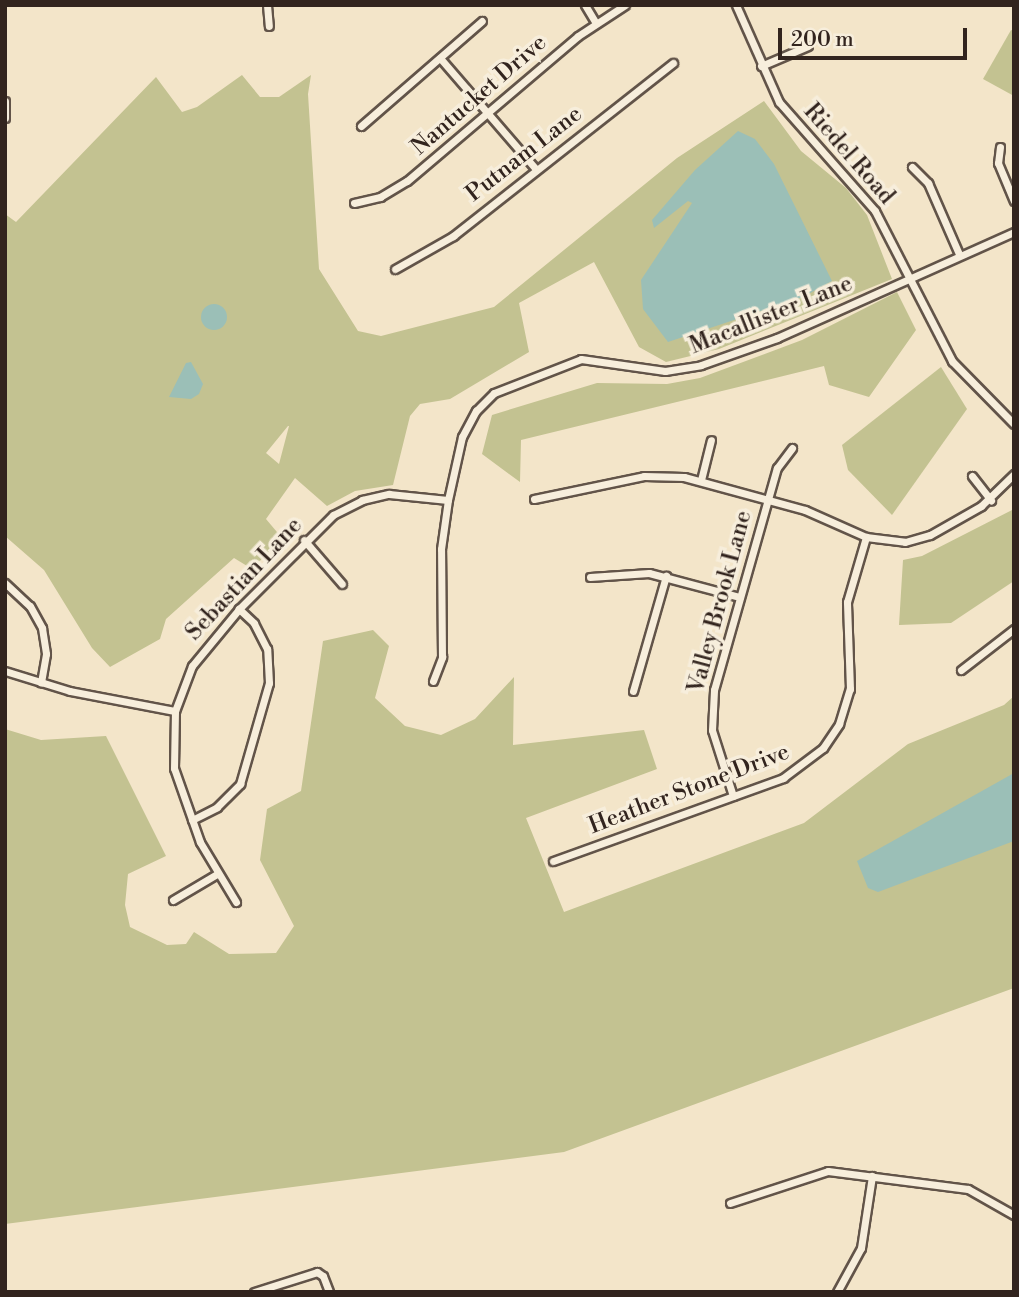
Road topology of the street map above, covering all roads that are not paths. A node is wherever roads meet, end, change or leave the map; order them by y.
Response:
1 (267, 5) edge
2 (585, 5) edge
3 (625, 5) edge
4 (736, 5) edge
5 (482, 21) dead end
6 (596, 23) junction
7 (269, 26) dead end
8 (808, 46) dead end
9 (440, 58) junction
10 (673, 63) dead end
11 (761, 66) junction
12 (5, 101) edge
13 (488, 113) junction
14 (5, 118) edge
15 (361, 126) dead end
16 (1000, 146) dead end
17 (912, 167) dead end
18 (535, 168) junction
19 (1014, 201) edge
20 (354, 203) dead end
21 (1014, 232) edge
22 (959, 254) junction
23 (396, 269) dead end
24 (908, 278) junction
25 (1014, 424) edge
26 (711, 440) dead end
27 (792, 448) dead end
28 (1014, 474) edge
29 (972, 476) dead end
30 (701, 480) junction
31 (534, 499) dead end
32 (768, 499) junction
33 (448, 500) junction
34 (991, 500) junction
35 (866, 537) junction
36 (303, 540) junction
37 (666, 576) junction
38 (590, 577) dead end
39 (5, 583) edge
40 (342, 584) dead end
41 (740, 597) junction
42 (239, 608) junction
43 (1014, 629) edge
44 (5, 670) edge
45 (961, 670) dead end
46 (433, 681) dead end
47 (41, 683) junction
48 (633, 691) dead end
49 (175, 711) junction
50 (733, 796) junction
51 (192, 820) junction
52 (553, 861) dead end
53 (217, 874) junction
54 (173, 900) dead end
55 (236, 902) dead end
56 (872, 1176) junction
57 (730, 1203) dead end
58 (1014, 1215) edge
59 (254, 1292) edge
60 (329, 1292) edge
61 (838, 1292) edge

1 - 7 street
2 - 6 street
3 - 6 street, Nantucket Drive
4 - 11 street, Riedel Road
5 - 9 street
6 - 13 street, Nantucket Drive
8 - 11 street
9 - 13 street
9 - 15 street
10 - 18 street, Putnam Lane
11 - 24 street, Riedel Road
12 - 14 street
13 - 18 street
13 - 20 street, Nantucket Drive
16 - 19 street
17 - 22 street
18 - 23 street, Putnam Lane
21 - 22 street, Macallister Lane
22 - 24 street, Macallister Lane
24 - 25 street, Riedel Road
24 - 33 street, Macallister Lane
26 - 30 street
27 - 32 street, Valley Brook Lane
28 - 34 street
29 - 34 street
30 - 31 street
30 - 32 street
32 - 35 street
32 - 41 street, Valley Brook Lane
33 - 36 street, Sebastian Lane
33 - 46 street, Macallister Lane
34 - 35 street
35 - 50 street, Heather Stone Drive
36 - 40 street
36 - 42 street, Sebastian Lane
37 - 38 street
37 - 41 street
37 - 48 street
39 - 47 street
41 - 50 street, Valley Brook Lane
42 - 49 street, Sebastian Lane
42 - 51 street
43 - 45 street
44 - 47 street
47 - 49 street
49 - 51 street, Sebastian Lane
50 - 52 street, Heather Stone Drive
51 - 53 street, Sebastian Lane
53 - 54 street
53 - 55 street, Sebastian Lane
56 - 57 street
56 - 58 street
56 - 61 street
59 - 60 street

